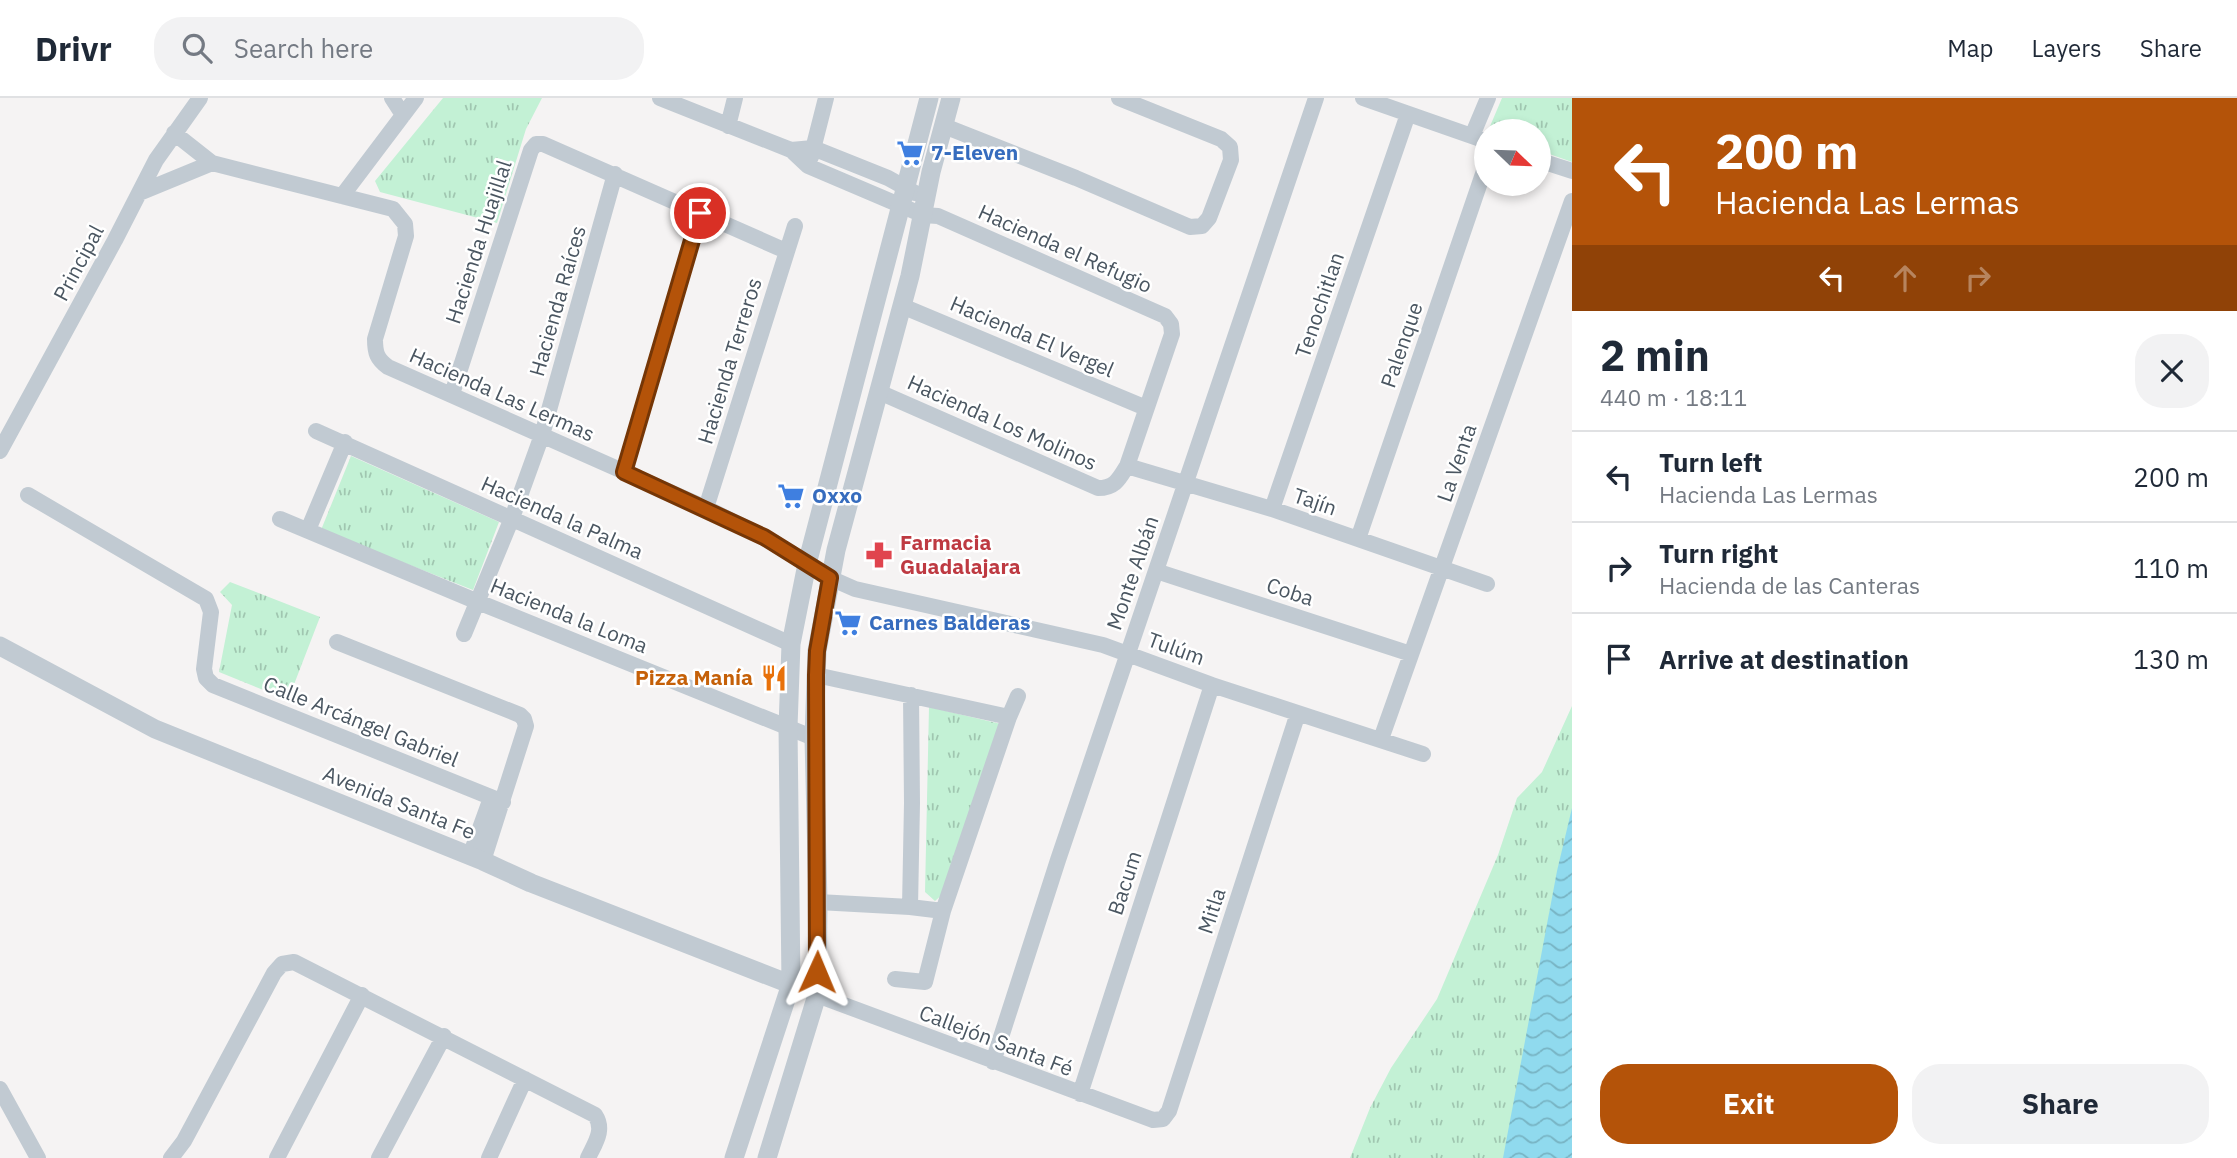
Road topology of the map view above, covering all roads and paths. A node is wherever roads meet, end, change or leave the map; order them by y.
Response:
1 (200, 98) edge
2 (391, 98) edge
3 (416, 98) edge
4 (660, 98) edge
5 (735, 98) edge
6 (826, 98) edge
7 (929, 98) edge
8 (951, 98) edge
9 (1119, 98) edge
10 (1315, 98) edge
11 (1488, 98) edge
12 (1373, 100) edge
13 (1408, 114) junction
14 (403, 115) junction
15 (1483, 119) edge
16 (728, 126) junction
17 (944, 126) junction
18 (174, 133) junction
19 (1474, 137) edge
20 (813, 148) junction
21 (791, 150) junction
22 (212, 163) junction
23 (1551, 164) edge
24 (808, 166) junction
25 (1572, 171) edge
26 (615, 174) junction
27 (139, 193) junction
28 (342, 196) junction
29 (1475, 196) edge
30 (904, 197) junction
31 (1572, 201) edge
32 (929, 210) junction
33 (700, 213) junction
34 (794, 226) dead end
35 (786, 251) junction
36 (886, 270) junction
37 (910, 276) junction
38 (901, 306) junction
39 (879, 392) junction
40 (452, 394) junction
41 (1146, 408) junction
42 (316, 431) dead end
43 (542, 435) junction
44 (345, 442) junction
45 (0, 452) edge
46 (1127, 466) junction
47 (624, 472) junction
48 (1186, 484) junction
49 (28, 495) dead end
50 (706, 508) junction
51 (1272, 509) junction
52 (512, 518) junction
53 (280, 519) dead end
54 (309, 530) junction
55 (1358, 539) junction
56 (807, 564) junction
57 (1443, 569) junction
58 (1156, 571) junction
59 (830, 578) junction
60 (1487, 584) dead end
61 (478, 602) junction
62 (464, 634) dead end
63 (337, 642) dead end
64 (791, 644) junction
65 (0, 646) edge
66 (1128, 654) junction
67 (1411, 654) junction
68 (816, 675) junction
69 (1212, 685) junction
70 (911, 695) junction
71 (1018, 696) dead end
72 (1298, 713) junction
73 (1009, 717) junction
74 (788, 727) junction
75 (814, 738) junction
76 (1381, 738) junction
77 (1423, 754) dead end
78 (497, 800) junction
79 (476, 859) junction
80 (818, 902) junction
81 (910, 907) junction
82 (943, 911) junction
83 (895, 979) dead end
84 (791, 984) junction
85 (362, 995) junction
86 (817, 995) junction
87 (444, 1036) junction
88 (993, 1062) junction
89 (525, 1079) junction
90 (0, 1089) edge
91 (1080, 1094) junction
92 (1163, 1119) joint
93 (747, 1122) junction
94 (776, 1130) junction
95 (38, 1158) edge
96 (172, 1158) edge
97 (277, 1158) edge
98 (379, 1158) edge
99 (489, 1158) edge
100 (588, 1158) edge
101 (734, 1158) edge
102 (767, 1158) edge

1 - 18 street, Principal
2 - 14 street
3 - 14 street
4 - 16 street
5 - 16 street
6 - 20 street
7 - 30 street
8 - 17 street
9 - 17 street
10 - 48 street, Monte Albán
11 - 15 street
12 - 13 street
13 - 19 street
13 - 51 street, Tenochitlan
14 - 28 street
16 - 21 street
17 - 32 street
18 - 22 street, Hacienda Las Lermas
18 - 27 street, Principal
20 - 21 street
20 - 24 street
20 - 30 street
21 - 24 street
22 - 27 street
22 - 28 street, Hacienda Las Lermas
23 - 25 street
24 - 30 street
26 - 33 street
26 - 40 street, Hacienda Huajillal
26 - 43 street, Hacienda Raíces
27 - 45 street, Principal
28 - 40 street, Hacienda Las Lermas
29 - 55 street, Palenque
30 - 32 street, Hacienda el Refugio
30 - 36 street
31 - 57 street, La Venta
32 - 37 street
32 - 41 street, Hacienda el Refugio
33 - 35 street
33 - 47 street
34 - 35 street, Hacienda Terreros
35 - 50 street, Hacienda Terreros
36 - 37 street
36 - 56 street
37 - 38 street
38 - 39 street
38 - 41 street, Hacienda El Vergel
39 - 46 street, Hacienda Los Molinos
39 - 59 street
40 - 43 street, Hacienda Las Lermas
41 - 46 street
42 - 44 street, Hacienda la Palma
43 - 47 street, Hacienda Las Lermas
43 - 52 street, Hacienda Raíces
44 - 52 street, Hacienda la Palma
44 - 54 street
46 - 48 street, Tajín
47 - 50 street, Hacienda Las Lermas
48 - 51 street, Tajín
48 - 58 street, Monte Albán
49 - 78 street, Calle Arcángel Gabriel
50 - 56 street, Hacienda Las Lermas
51 - 55 street, Tajín
52 - 61 street, Hacienda Raíces
52 - 64 street, Hacienda la Palma
53 - 54 street, Hacienda la Loma
54 - 61 street, Hacienda la Loma
55 - 57 street, Tajín
56 - 59 street, Tulúm
56 - 64 street
57 - 60 street, Tajín
57 - 67 street, La Venta
58 - 66 street, Monte Albán
58 - 67 street, Coba
59 - 66 street, Tulúm
59 - 68 street
61 - 62 street, Hacienda Raíces
61 - 74 street, Hacienda la Loma
63 - 78 street
64 - 74 street
65 - 79 street, Avenida Santa Fe
66 - 69 street, Tulúm
66 - 88 street, Monte Albán
67 - 76 street, La Venta
68 - 70 street
68 - 75 street
69 - 72 street, Tulúm
69 - 91 street, Bacum
70 - 73 street
70 - 81 street
71 - 73 street
72 - 76 street, Tulúm
72 - 92 street, Mitla
73 - 82 street
74 - 75 street, Hacienda la Loma
74 - 84 street
75 - 80 street
76 - 77 street, Tulúm
78 - 79 street
79 - 84 street, Avenida Santa Fe
80 - 81 street
80 - 86 street
81 - 82 street
82 - 83 street
84 - 86 street, Avenida Santa Fe
84 - 93 street
85 - 87 street
85 - 96 street
85 - 97 street
86 - 88 street, Callejón Santa Fé
86 - 94 street
87 - 89 street
87 - 98 street
88 - 91 street, Callejón Santa Fé
89 - 99 street
89 - 100 street
90 - 95 street
91 - 92 street, Callejón Santa Fé
93 - 94 street
93 - 101 street
94 - 102 street

